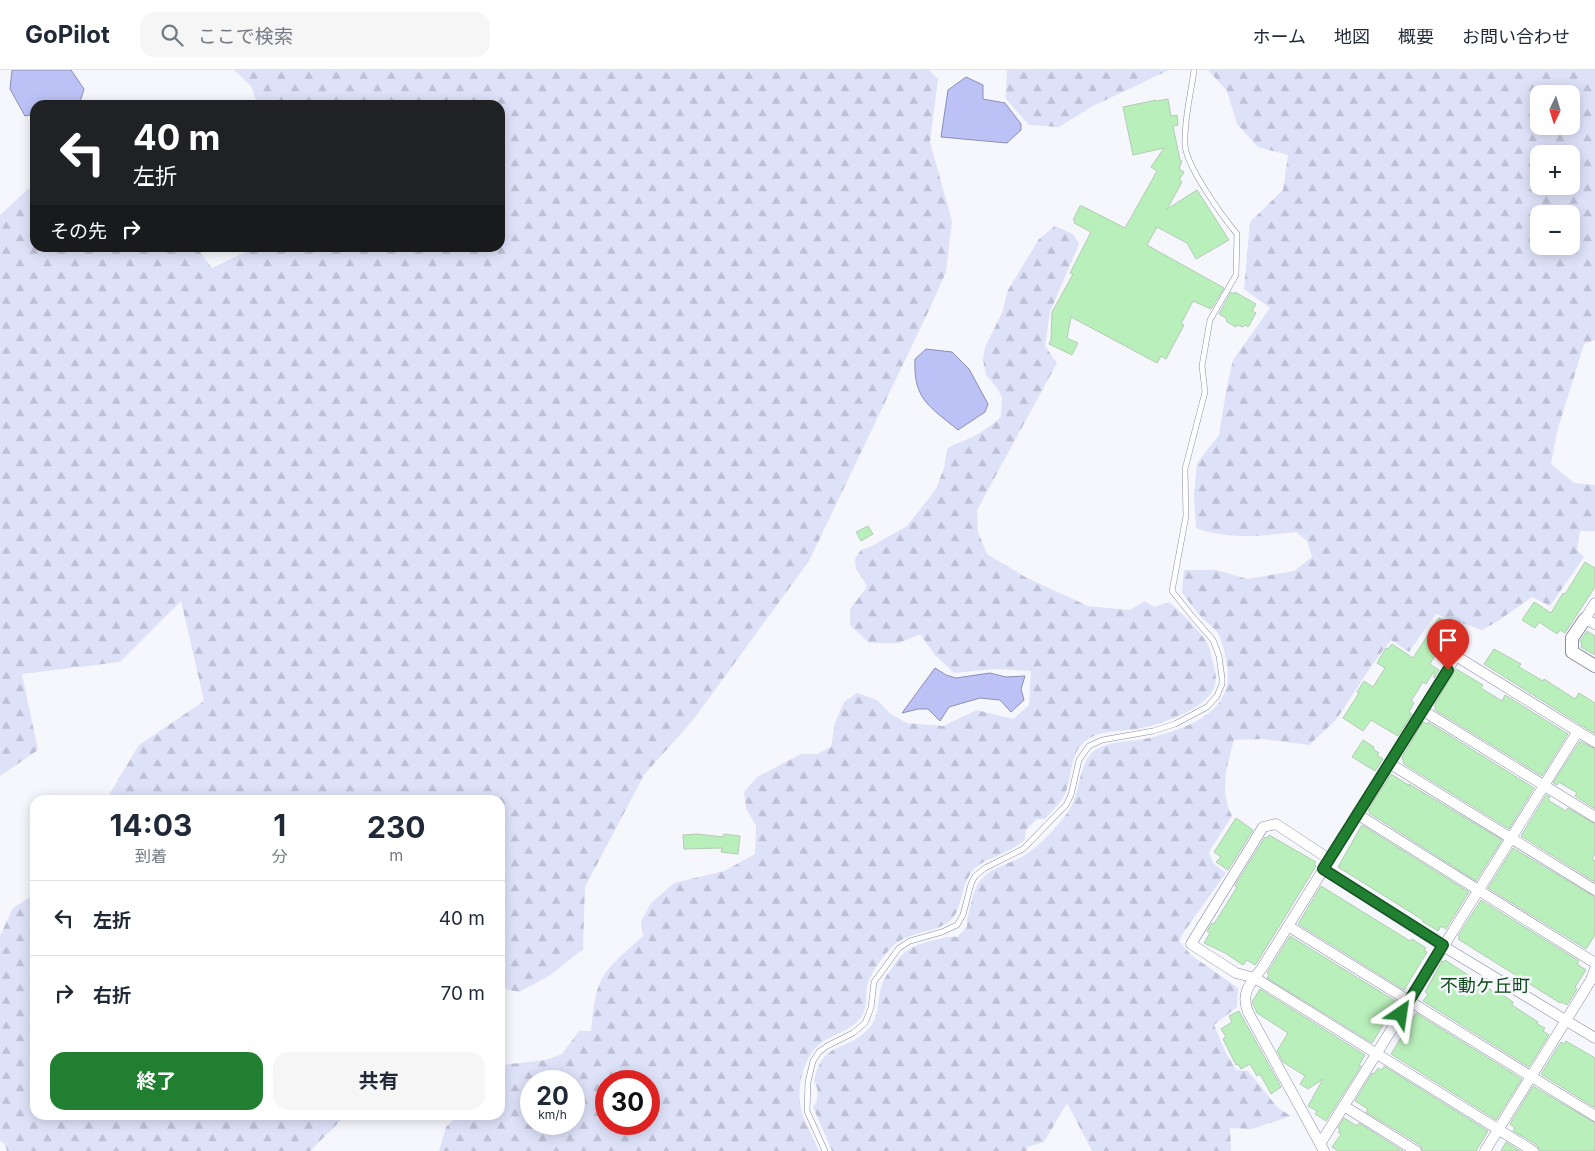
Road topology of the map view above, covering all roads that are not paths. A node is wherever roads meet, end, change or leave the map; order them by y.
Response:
1 (1194, 70) edge
2 (1595, 603) edge
3 (1590, 622) edge
4 (1595, 666) edge
5 (1422, 710) junction
6 (1578, 731) junction
7 (1595, 742) edge
8 (1390, 762) junction
9 (1544, 785) junction
10 (1357, 814) junction
11 (1595, 817) edge
12 (1510, 838) junction
13 (1329, 859) junction
14 (1323, 869) junction
15 (1478, 890) junction
16 (1595, 890) edge
17 (1288, 926) junction
18 (1443, 946) junction
19 (1595, 963) edge
20 (1595, 969) edge
21 (1255, 978) junction
22 (1409, 1001) junction
23 (1566, 1021) junction
24 (1595, 1038) edge
25 (1376, 1054) junction
26 (1531, 1076) junction
27 (1344, 1106) junction
28 (1595, 1116) edge
29 (1498, 1129) junction
30 (1322, 1148) edge
31 (825, 1151) edge
32 (1416, 1151) edge
33 (1485, 1151) edge
34 (1533, 1151) edge

1 - 31 lane
2 - 3 street
3 - 4 street
5 - 6 street
5 - 8 street
5 - 9 street
6 - 7 street
6 - 9 street
8 - 10 street
8 - 12 street
9 - 11 street
9 - 12 street
10 - 13 street
10 - 15 street
12 - 15 street
12 - 16 street
13 - 14 street
13 - 21 street
14 - 17 street
14 - 18 street
15 - 18 street
15 - 19 street
17 - 21 street
17 - 22 street
18 - 22 street
18 - 23 street
20 - 23 street
21 - 25 street
21 - 30 street
22 - 25 street
22 - 26 street
23 - 24 street
23 - 26 street
25 - 27 street
25 - 29 street
26 - 28 street
26 - 29 street
27 - 30 street
27 - 32 street
29 - 33 street
29 - 34 street

